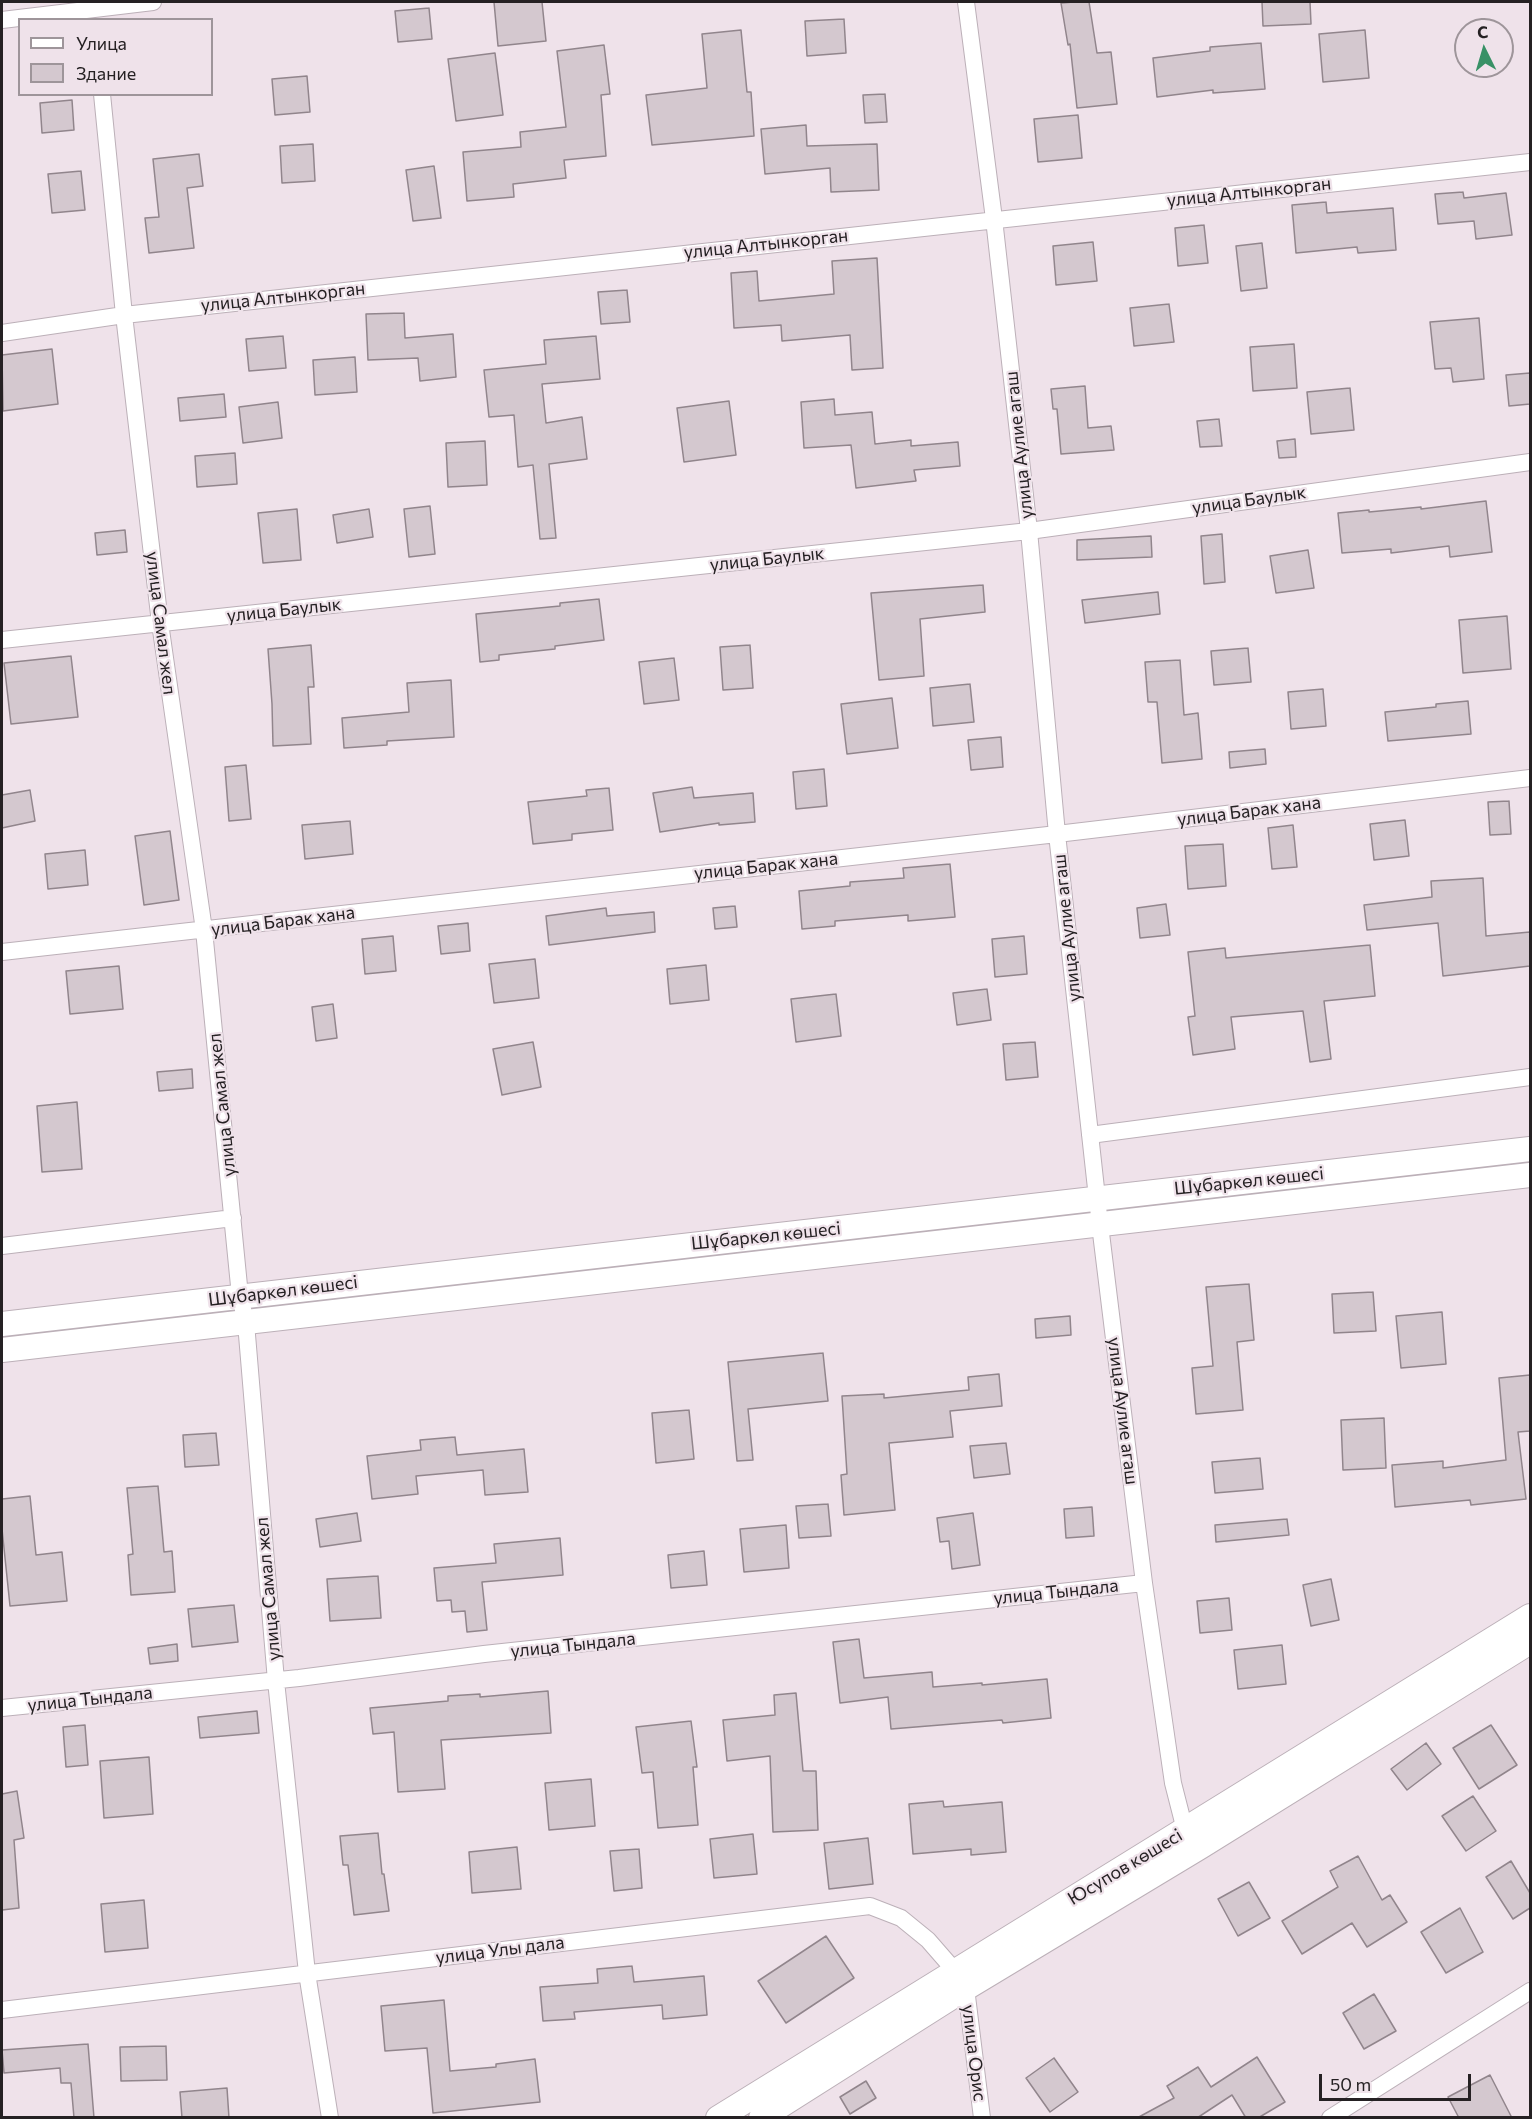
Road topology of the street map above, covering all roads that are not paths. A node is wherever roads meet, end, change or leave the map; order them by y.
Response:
1 (153, 2) edge
2 (966, 2) edge
3 (94, 10) edge
4 (18, 18) edge
5 (20, 18) edge
6 (2, 20) edge
7 (102, 96) edge
8 (1530, 162) edge
9 (994, 219) junction
10 (124, 315) junction
11 (2, 333) edge
12 (1530, 462) edge
13 (1029, 531) junction
14 (160, 623) junction
15 (2, 640) edge
16 (1530, 778) edge
17 (1057, 834) junction
18 (204, 930) junction
19 (2, 952) edge
20 (1530, 1077) edge
21 (1090, 1135) junction
22 (1530, 1149) edge
23 (1530, 1175) edge
24 (1097, 1199) junction
25 (233, 1218) junction
26 (1100, 1225) junction
27 (2, 1246) edge
28 (240, 1296) junction
29 (246, 1323) junction
30 (2, 1324) edge
31 (2, 1350) edge
32 (1144, 1583) junction
33 (1530, 1617) edge
34 (1530, 1642) edge
35 (276, 1681) junction
36 (2, 1708) edge
37 (1193, 1838) junction
38 (308, 1973) junction
39 (961, 1980) junction
40 (1530, 1991) edge
41 (2, 2010) edge
42 (330, 2118) edge
43 (718, 2118) edge
44 (761, 2118) edge
45 (982, 2118) edge
46 (1330, 2118) edge

1 - 3 street
2 - 9 street, улица Аулие агаш
3 - 5 street
4 - 6 street
7 - 10 street, улица Самал жел
8 - 9 street, улица Алтынкорган
9 - 10 street, улица Алтынкорган
9 - 13 street, улица Аулие агаш
10 - 11 street, улица Алтынкорган
10 - 14 street, улица Самал жел
12 - 13 street, улица Баулык
13 - 14 street, улица Баулык
13 - 17 street, улица Аулие агаш
14 - 15 street, улица Баулык
14 - 18 street, улица Самал жел
16 - 17 street, улица Барак хана
17 - 18 street, улица Барак хана
17 - 21 street, улица Аулие агаш
18 - 19 street, улица Барак хана
18 - 25 street, улица Самал жел
20 - 21 street
21 - 24 street, улица Аулие агаш
22 - 24 street, Шұбаркөл көшесі
23 - 26 street, Шұбаркөл көшесі
24 - 26 street, улица Аулие агаш
24 - 28 street, Шұбаркөл көшесі
25 - 27 street
25 - 28 street, улица Самал жел
26 - 29 street, Шұбаркөл көшесі
26 - 32 street, улица Аулие агаш
28 - 29 street, улица Самал жел
28 - 30 street, Шұбаркөл көшесі
29 - 31 street, Шұбаркөл көшесі
29 - 35 street, улица Самал жел
32 - 35 street, улица Тындала
32 - 37 street, улица Аулие агаш
33 - 37 street, Юсупов көшесі
34 - 37 street, Юсупов көшесі
35 - 36 street, улица Тындала
35 - 38 street, улица Самал жел
37 - 39 street, Юсупов көшесі
38 - 39 street, улица Улы дала
38 - 41 street, улица Улы дала
38 - 42 street, улица Самал жел
39 - 43 street, Юсупов көшесі
39 - 44 street, Юсупов көшесі
39 - 45 street, улица Орис
40 - 46 street

